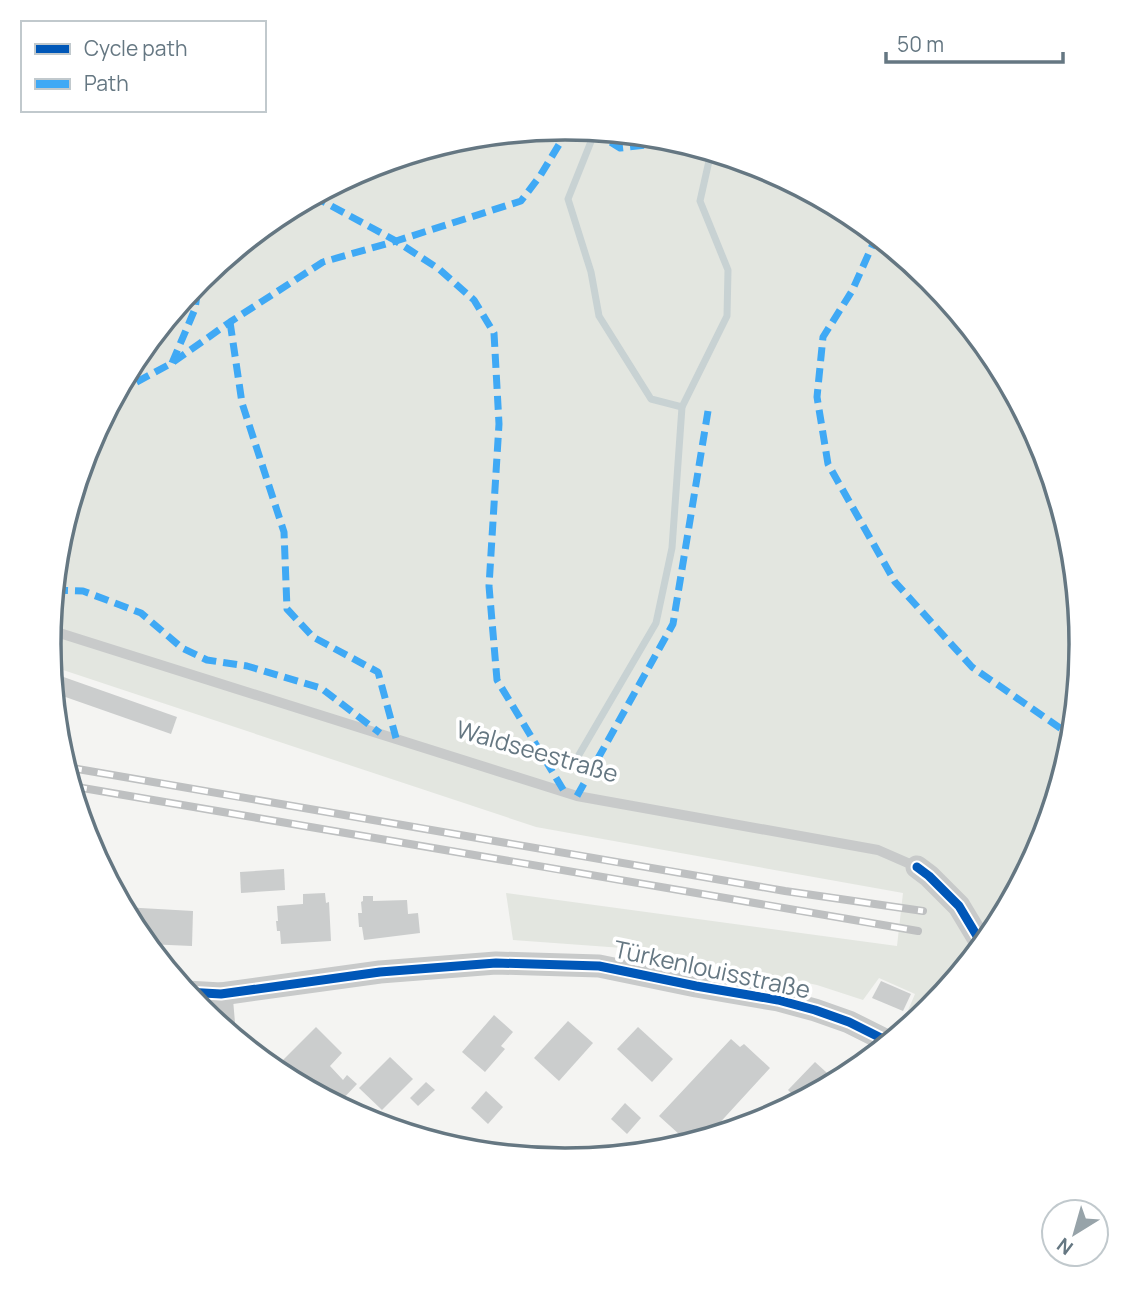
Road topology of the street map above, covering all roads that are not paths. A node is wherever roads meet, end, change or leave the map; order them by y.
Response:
1 (61, 634) edge
2 (917, 867) joint
3 (977, 936) edge
4 (201, 993) edge
5 (220, 994) junction
6 (222, 1014) edge
7 (881, 1037) edge

1 - 2 lane, Waldseestraße
2 - 3 street, Waldseestraße
4 - 5 street, Türkenlouisstraße
5 - 6 street
5 - 7 street, Türkenlouisstraße

